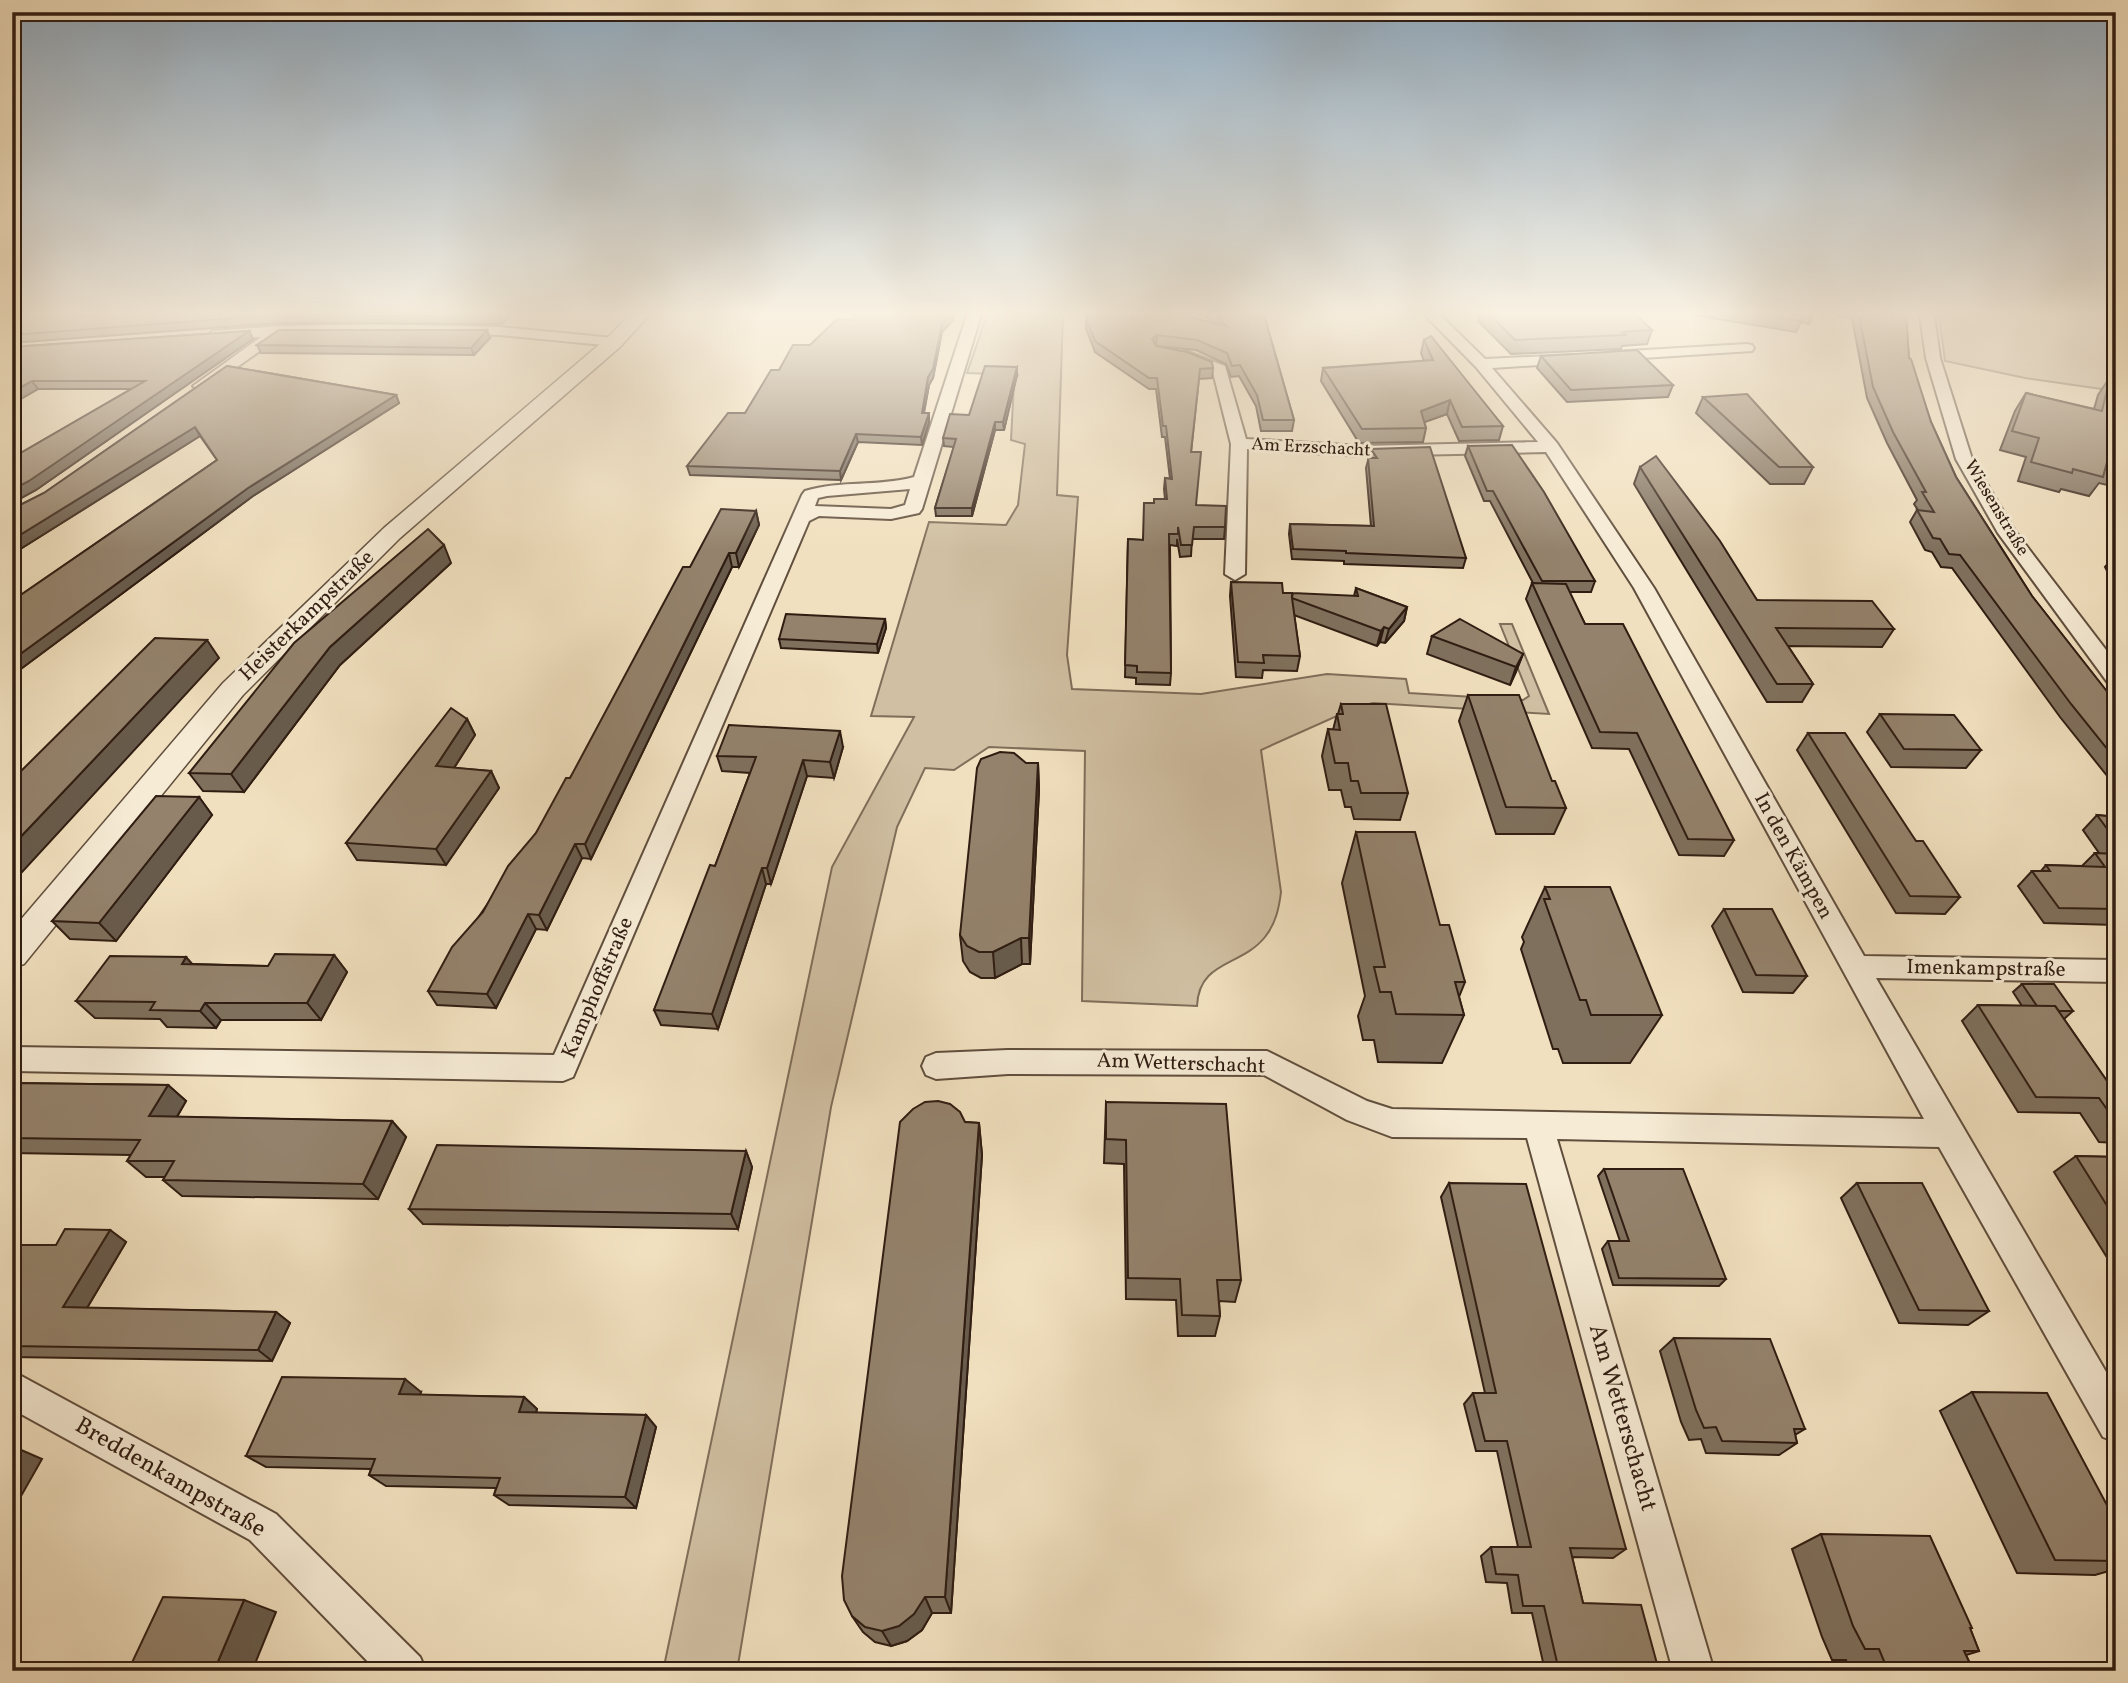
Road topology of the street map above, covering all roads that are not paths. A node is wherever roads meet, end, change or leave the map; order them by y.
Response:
1 (554, 394) edge
2 (949, 394) edge
3 (1226, 394) edge
4 (1506, 394) edge
5 (1944, 394) edge
6 (1239, 444) junction
7 (1551, 447) junction
8 (1236, 574) dead end
9 (2116, 678) edge
10 (12, 954) edge
11 (1855, 967) junction
12 (2116, 971) edge
13 (12, 1059) edge
14 (936, 1066) dead end
15 (1538, 1125) junction
16 (1948, 1133) junction
17 (12, 1389) edge
18 (2116, 1424) edge
19 (406, 1671) edge
20 (1694, 1671) edge

1 - 10 street, Heisterkampstraße
2 - 13 street, Kamphoffstraße
3 - 6 street, Am Erzschacht
4 - 7 street, In den Kämpen
5 - 9 street, Wiesenstraße
6 - 7 street, Am Erzschacht
6 - 8 street, Am Erzschacht
7 - 11 street, In den Kämpen
11 - 12 street, Imenkampstraße
11 - 16 street, In den Kämpen
14 - 15 street, Am Wetterschacht
15 - 16 street, Am Wetterschacht
15 - 20 street, Am Wetterschacht
16 - 18 street, In den Kämpen
17 - 19 street, Breddenkampstraße

